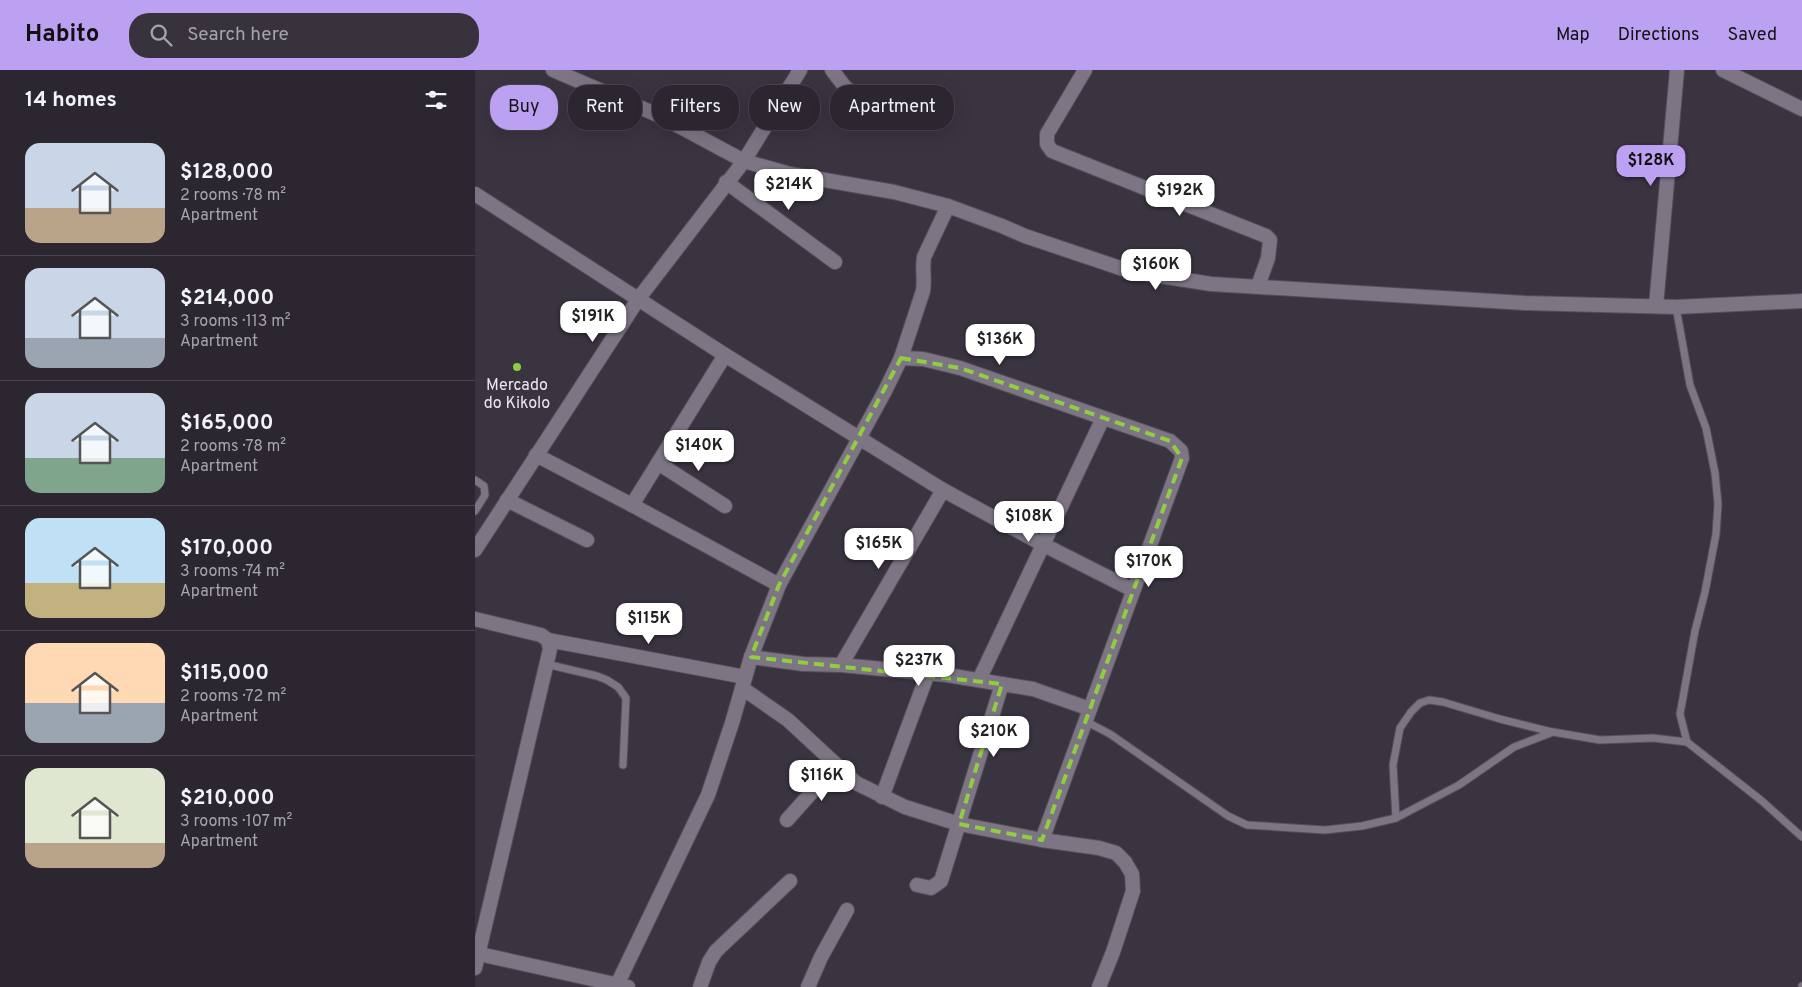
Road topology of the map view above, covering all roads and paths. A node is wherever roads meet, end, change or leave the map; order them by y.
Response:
1 (553, 70) edge
2 (800, 70) edge
3 (832, 70) edge
4 (1085, 70) edge
5 (1677, 70) edge
6 (1723, 70) edge
7 (1744, 75) edge
8 (843, 85) edge
9 (1802, 109) edge
10 (744, 161) junction
11 (726, 182) junction
12 (475, 194) edge
13 (948, 206) junction
14 (835, 262) dead end
15 (1258, 286) junction
16 (639, 298) junction
17 (1802, 301) edge
18 (1656, 306) junction
19 (1676, 307) junction
20 (725, 354) junction
21 (901, 358) junction
22 (1103, 418) junction
23 (859, 439) junction
24 (536, 455) junction
25 (658, 463) junction
26 (475, 480) edge
27 (943, 490) junction
28 (507, 500) junction
29 (632, 505) junction
30 (725, 506) dead end
31 (475, 511) edge
32 (587, 540) dead end
33 (1044, 545) junction
34 (475, 550) edge
35 (779, 585) junction
36 (1133, 590) junction
37 (475, 619) edge
38 (548, 640) junction
39 (751, 657) junction
40 (547, 664) junction
41 (841, 665) junction
42 (928, 673) junction
43 (979, 680) junction
44 (743, 682) junction
45 (1002, 684) junction
46 (1088, 715) junction
47 (1553, 732) junction
48 (1687, 742) junction
49 (623, 765) dead end
50 (836, 765) junction
51 (882, 796) junction
52 (1396, 818) junction
53 (787, 820) dead end
54 (959, 824) junction
55 (1802, 837) edge
56 (1042, 840) junction
57 (790, 881) dead end
58 (917, 885) dead end
59 (847, 910) dead end
60 (477, 954) edge
61 (475, 968) edge
62 (620, 986) edge
63 (700, 987) edge
64 (808, 987) edge
65 (1099, 987) edge

1 - 10 street
2 - 10 street
3 - 8 street
4 - 15 street
5 - 18 street
6 - 7 street
7 - 9 street
10 - 11 street
10 - 13 street
11 - 14 street
11 - 16 street
12 - 16 street
13 - 15 street
13 - 21 street
15 - 18 street
16 - 20 street
16 - 24 street
17 - 19 street
18 - 19 street
19 - 48 lane
20 - 23 street
20 - 25 street
21 - 22 street
21 - 23 street
22 - 33 street
22 - 36 street
23 - 27 street
23 - 35 street
24 - 28 street
24 - 29 street
25 - 29 street
25 - 30 street
26 - 31 lane
27 - 33 street
27 - 41 street
28 - 32 street
28 - 34 street
29 - 35 street
33 - 36 street
33 - 43 street
35 - 39 street
36 - 46 street
37 - 38 street
38 - 40 street
38 - 44 street
39 - 41 street
39 - 44 street
40 - 49 lane
40 - 60 street
41 - 42 street
42 - 43 street
42 - 51 street
43 - 45 street
44 - 50 street
44 - 62 street
45 - 46 street
45 - 54 street
46 - 52 lane
46 - 56 street
47 - 48 lane
47 - 52 lane
47 - 52 lane
48 - 55 lane
50 - 51 street
50 - 53 street
51 - 54 street
54 - 56 street
54 - 58 street
56 - 65 street
57 - 63 street
59 - 64 street
60 - 61 street
60 - 62 street

